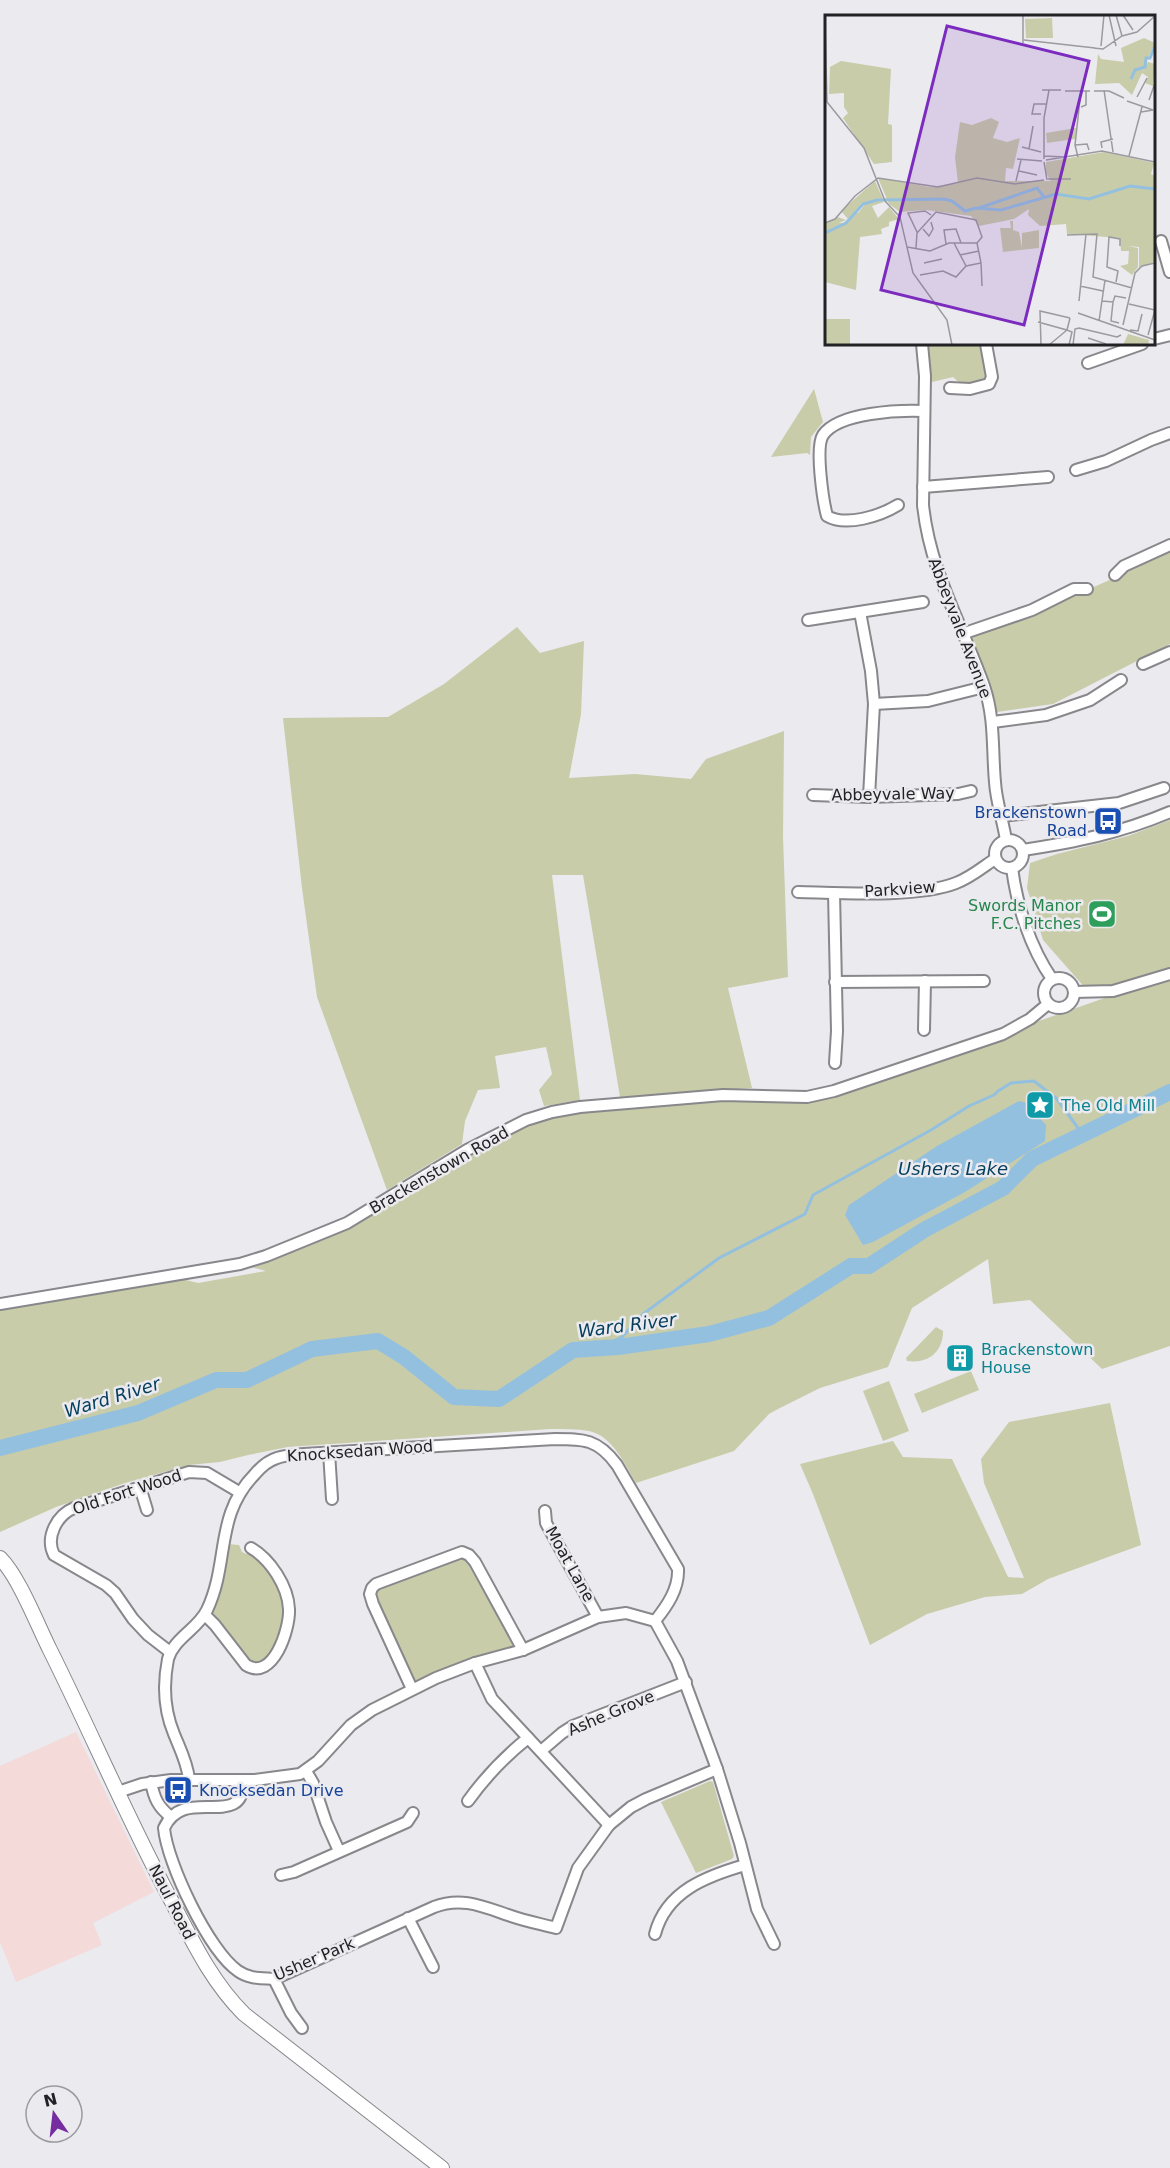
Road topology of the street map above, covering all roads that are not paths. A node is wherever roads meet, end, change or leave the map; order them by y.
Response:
1 (1162, 241) edge
2 (1170, 272) edge
3 (1170, 335) edge
4 (1155, 339) edge
5 (922, 345) edge
6 (986, 345) edge
7 (1139, 345) edge
8 (1088, 363) dead end
9 (950, 388) dead end
10 (924, 411) junction
11 (1170, 433) edge
12 (1076, 470) dead end
13 (1048, 477) dead end
14 (923, 487) junction
15 (898, 505) dead end
16 (1170, 545) edge
17 (1115, 576) dead end
18 (1087, 589) dead end
19 (923, 602) dead end
20 (860, 612) junction
21 (808, 620) dead end
22 (962, 634) junction
23 (1170, 652) edge
24 (1143, 664) dead end
25 (1121, 680) dead end
26 (984, 687) junction
27 (874, 704) junction
28 (993, 722) junction
29 (1164, 788) dead end
30 (972, 791) dead end
31 (813, 795) dead end
32 (869, 797) junction
33 (1170, 812) edge
34 (1002, 816) junction
35 (1006, 840) junction
36 (1023, 850) junction
37 (995, 859) junction
38 (1012, 868) junction
39 (798, 892) dead end
40 (834, 893) junction
41 (1170, 974) edge
42 (1052, 979) junction
43 (925, 981) junction
44 (984, 981) dead end
45 (835, 982) junction
46 (1074, 992) junction
47 (1048, 1004) junction
48 (924, 1030) dead end
49 (835, 1063) dead end
50 (0, 1304) edge
51 (329, 1452) junction
52 (140, 1487) junction
53 (239, 1492) junction
54 (332, 1499) dead end
55 (147, 1510) dead end
56 (545, 1511) dead end
57 (251, 1548) dead end
58 (0, 1558) edge
59 (205, 1615) junction
60 (598, 1617) junction
61 (655, 1621) junction
62 (523, 1650) junction
63 (170, 1652) junction
64 (475, 1663) junction
65 (686, 1682) junction
66 (412, 1689) junction
67 (528, 1738) junction
68 (541, 1751) junction
69 (717, 1769) junction
70 (306, 1770) junction
71 (189, 1779) junction
72 (244, 1780) junction
73 (151, 1782) junction
74 (118, 1792) junction
75 (468, 1801) dead end
76 (413, 1813) dead end
77 (171, 1817) junction
78 (609, 1824) junction
79 (339, 1851) junction
80 (745, 1865) junction
81 (281, 1875) dead end
82 (408, 1918) junction
83 (656, 1934) dead end
84 (774, 1944) dead end
85 (433, 1967) dead end
86 (274, 1979) junction
87 (302, 2028) dead end
88 (442, 2168) edge

1 - 2 street
3 - 4 street
5 - 10 street, Abbeyvale Avenue
6 - 9 street
7 - 8 street
10 - 14 street, Abbeyvale Avenue
10 - 15 street
11 - 12 street
13 - 14 street
14 - 22 street, Abbeyvale Avenue
16 - 17 street
18 - 22 street
19 - 20 street
20 - 21 street
20 - 27 street
22 - 26 street, Abbeyvale Avenue
23 - 24 street
25 - 28 street
26 - 27 street
26 - 28 street, Abbeyvale Avenue
27 - 32 street
28 - 34 street, Abbeyvale Avenue
29 - 34 street
30 - 32 street, Abbeyvale Way
31 - 32 street, Abbeyvale Way
33 - 36 street
34 - 35 street, Abbeyvale Avenue
35 - 36 street
35 - 37 street
36 - 38 street
37 - 38 street
37 - 40 street, Parkview
38 - 42 street
39 - 40 street, Parkview
40 - 45 street
41 - 46 street
42 - 46 street
42 - 47 street
43 - 44 street
43 - 45 street
43 - 48 street
45 - 49 street
46 - 47 street
47 - 50 street, Brackenstown Road
51 - 53 street, Knocksedan Wood
51 - 54 street
51 - 61 street, Knocksedan Wood
52 - 53 street, Old Fort Wood
52 - 55 street
52 - 63 street, Old Fort Wood
53 - 59 street, Knocksedan Wood
56 - 60 street, Moat Lane
57 - 59 street
58 - 74 main road, Naul Road
59 - 63 street, Knocksedan Wood
60 - 61 street
60 - 62 street
61 - 65 street
62 - 64 street
62 - 66 street
63 - 71 street
64 - 66 street
64 - 67 street
65 - 68 street, Ashe Grove
65 - 69 street
66 - 70 street
67 - 68 street
67 - 75 street
68 - 78 street
69 - 78 street
69 - 80 street
70 - 72 street
70 - 79 street
71 - 72 street
71 - 73 street
72 - 77 street
73 - 74 street
73 - 77 street
74 - 88 main road, Naul Road
76 - 79 street
77 - 86 street, Usher Park
78 - 82 street, Usher Park
79 - 81 street
80 - 83 street
80 - 84 street
82 - 85 street
82 - 86 street, Usher Park
86 - 87 street

